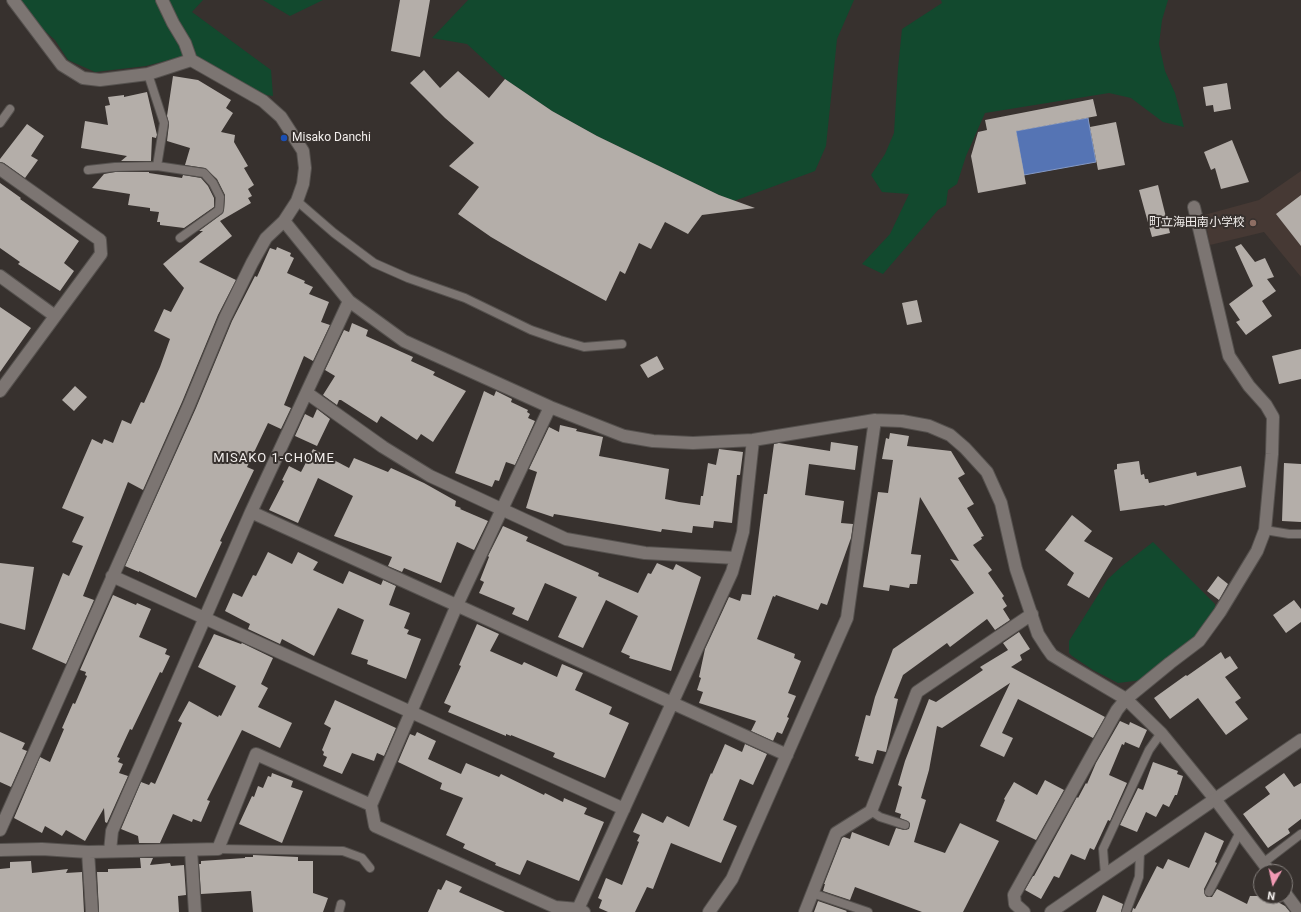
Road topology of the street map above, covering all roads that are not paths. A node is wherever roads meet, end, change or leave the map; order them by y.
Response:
1 (13, 0) edge
2 (162, 0) edge
3 (191, 60) junction
4 (148, 74) junction
5 (10, 109) dead end
6 (0, 123) edge
7 (157, 166) junction
8 (0, 168) edge
9 (88, 170) dead end
10 (297, 200) junction
11 (1194, 208) dead end
12 (284, 221) junction
13 (180, 238) dead end
14 (0, 276) edge
15 (349, 301) junction
16 (55, 316) junction
17 (622, 344) dead end
18 (0, 391) edge
19 (307, 393) junction
20 (550, 407) junction
21 (875, 420) junction
22 (753, 440) junction
23 (502, 510) junction
24 (251, 512) junction
25 (1265, 530) junction
26 (1301, 534) edge
27 (736, 558) junction
28 (112, 576) junction
29 (457, 605) junction
30 (1032, 614) junction
31 (204, 618) junction
32 (1126, 699) junction
33 (672, 703) junction
34 (411, 711) junction
35 (1161, 733) junction
36 (1301, 740) edge
37 (787, 755) junction
38 (1216, 799) junction
39 (371, 804) junction
40 (624, 809) junction
41 (4, 810) edge
42 (872, 811) junction
43 (905, 825) dead end
44 (0, 830) edge
45 (1240, 832) junction
46 (1301, 834) edge
47 (218, 849) junction
48 (0, 850) edge
49 (191, 850) junction
50 (110, 851) junction
51 (1140, 851) junction
52 (88, 852) junction
53 (1263, 864) edge
54 (1270, 864) edge
55 (370, 868) dead end
56 (1105, 875) junction
57 (1209, 892) dead end
58 (812, 893) junction
59 (1293, 904) edge
60 (581, 911) edge
61 (92, 912) edge
62 (195, 912) edge
63 (709, 912) edge
64 (805, 912) edge
65 (868, 912) edge
66 (1024, 912) edge
67 (1051, 912) edge
68 (1126, 912) edge
69 (1299, 912) edge

1 - 4 street
2 - 3 street
3 - 4 street
3 - 10 street
4 - 7 lane
5 - 6 lane
7 - 9 lane
7 - 13 lane
8 - 16 street
10 - 12 street
10 - 17 lane
11 - 25 street
12 - 15 street
12 - 28 street
14 - 16 street
15 - 19 street
15 - 20 street
16 - 18 street
19 - 23 street
19 - 24 street
20 - 22 street
20 - 23 street
21 - 22 street
21 - 30 street
21 - 37 street
22 - 27 street
23 - 27 street
23 - 29 street
24 - 29 street
24 - 31 street
25 - 26 lane
25 - 32 street
27 - 33 street
28 - 31 street
28 - 41 street
29 - 33 street
29 - 34 street
30 - 32 street
30 - 42 street
31 - 34 street
31 - 50 street
32 - 35 street
32 - 66 street
33 - 37 street
33 - 40 street
34 - 39 street
34 - 40 street
35 - 38 street
35 - 56 lane
36 - 38 street
37 - 63 street
38 - 45 street
38 - 51 street
39 - 47 street
39 - 60 street
40 - 60 street
41 - 44 street
42 - 43 lane
42 - 58 street
45 - 53 street
45 - 57 lane
46 - 54 lane
47 - 49 street
47 - 55 lane
48 - 52 street
49 - 50 street
49 - 62 street
50 - 52 street
51 - 56 street
51 - 68 lane
52 - 61 street
56 - 67 street
58 - 64 street
58 - 65 lane
59 - 69 street

